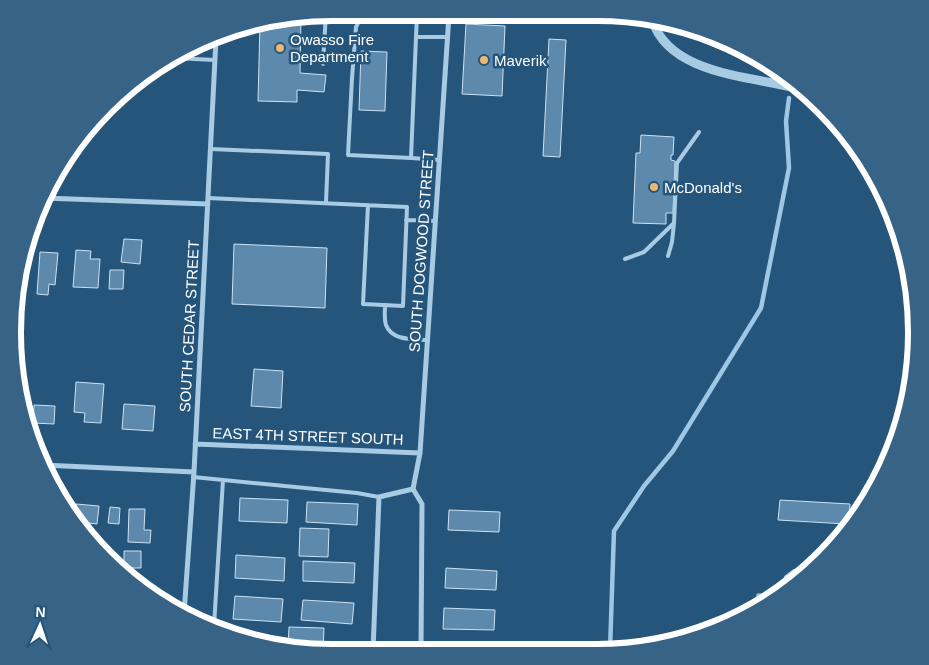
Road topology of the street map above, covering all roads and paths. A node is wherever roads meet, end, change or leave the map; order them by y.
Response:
1 (326, 21) edge
2 (359, 21) edge
3 (417, 21) edge
4 (448, 21) edge
5 (655, 27) edge
6 (416, 36) junction
7 (447, 37) junction
8 (216, 44) edge
9 (185, 59) edge
10 (215, 60) junction
11 (323, 64) dead end
12 (786, 86) edge
13 (699, 132) dead end
14 (211, 149) junction
15 (411, 158) junction
16 (439, 160) junction
17 (52, 198) edge
18 (208, 201) junction
19 (326, 202) junction
20 (368, 206) junction
21 (406, 220) junction
22 (435, 221) junction
23 (674, 223) junction
24 (668, 256) dead end
25 (625, 259) dead end
26 (385, 305) junction
27 (428, 340) junction
28 (196, 444) junction
29 (420, 453) junction
30 (51, 466) edge
31 (194, 475) junction
32 (223, 480) junction
33 (413, 489) junction
34 (379, 497) junction
35 (796, 571) edge
36 (786, 577) dead end
37 (185, 606) edge
38 (214, 620) edge
39 (373, 644) edge
40 (421, 644) edge

1 - 11 lane
2 - 15 lane
3 - 6 lane
4 - 7 street, SOUTH DOGWOOD STREET
5 - 12 street
6 - 7 lane
6 - 15 lane
7 - 16 street, SOUTH DOGWOOD STREET
8 - 10 street, SOUTH CEDAR STREET
9 - 10 lane
10 - 14 street, SOUTH CEDAR STREET
13 - 23 lane
14 - 18 street, SOUTH CEDAR STREET
14 - 19 lane
15 - 16 lane
16 - 22 street, SOUTH DOGWOOD STREET
17 - 18 street
18 - 19 lane
18 - 28 street, SOUTH CEDAR STREET
19 - 20 lane
20 - 21 lane
20 - 26 lane
21 - 22 lane
21 - 26 lane
22 - 27 street, SOUTH DOGWOOD STREET
23 - 24 lane
23 - 25 lane
26 - 27 lane
27 - 29 street, SOUTH DOGWOOD STREET
28 - 29 street, EAST 4TH STREET SOUTH
28 - 31 street, SOUTH CEDAR STREET
29 - 33 street, SOUTH DOGWOOD STREET
30 - 31 street
31 - 32 lane
31 - 37 street, SOUTH CEDAR STREET
32 - 34 lane
32 - 38 lane
33 - 34 street
33 - 40 street
34 - 39 street
35 - 36 lane

